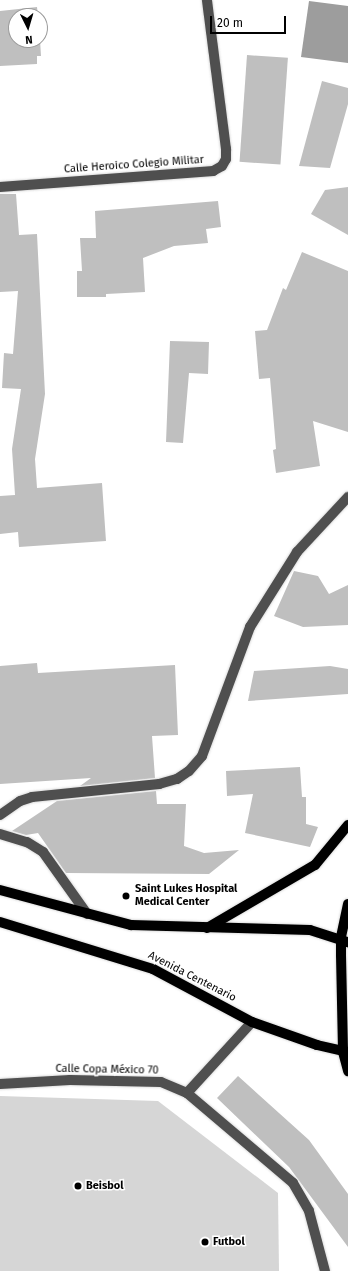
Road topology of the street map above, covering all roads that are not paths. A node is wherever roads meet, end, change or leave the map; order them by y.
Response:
1 (207, 0) edge
2 (0, 187) edge
3 (348, 497) edge
4 (0, 815) edge
5 (348, 825) edge
6 (0, 834) edge
7 (0, 890) edge
8 (348, 904) edge
9 (87, 914) junction
10 (0, 922) edge
11 (207, 928) junction
12 (344, 940) edge
13 (252, 1022) junction
14 (346, 1052) edge
15 (348, 1071) edge
16 (0, 1084) edge
17 (187, 1093) junction
18 (325, 1271) edge

1 - 2 street, Calle Heroico Colegio Militar
3 - 4 street
5 - 11 main road
6 - 9 street
7 - 9 main road
8 - 12 main road
9 - 11 main road
10 - 13 main road, Avenida Centenario
11 - 12 main road
12 - 14 main road
13 - 14 main road, Avenida Centenario
13 - 17 street
14 - 15 main road
16 - 17 street, Calle Copa México 70
17 - 18 street, Calle Copa México 70

